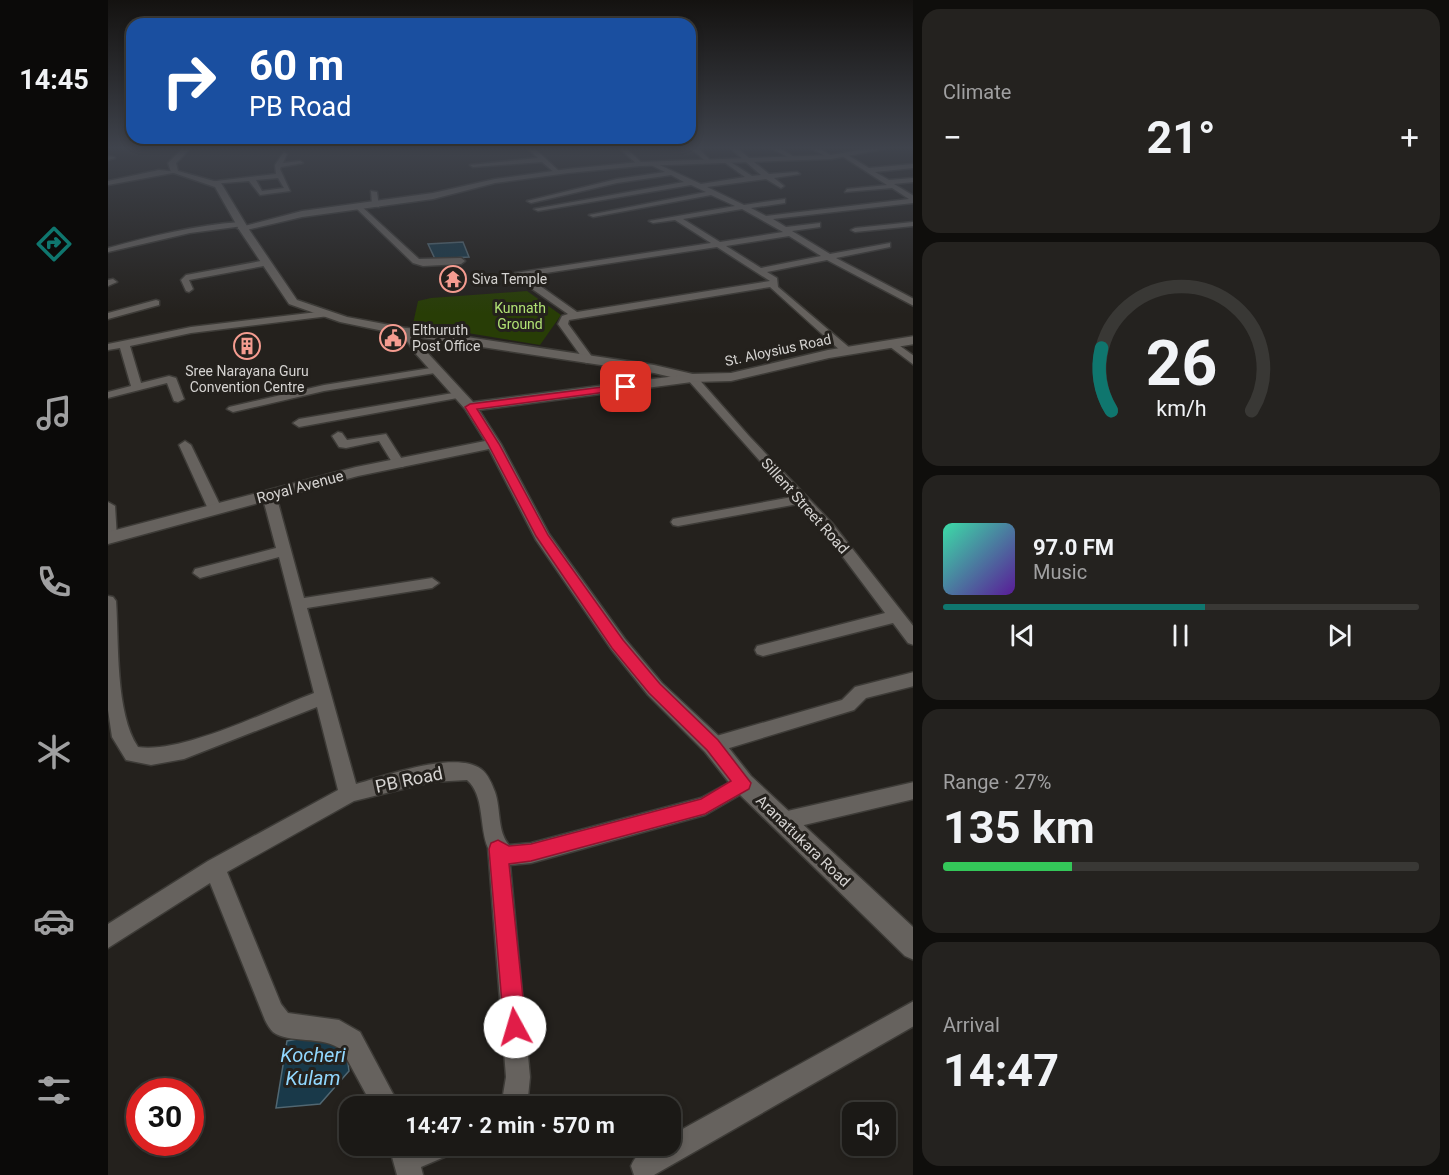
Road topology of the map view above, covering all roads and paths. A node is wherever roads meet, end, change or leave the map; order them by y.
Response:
1 (229, 204) edge
2 (382, 204) edge
3 (568, 204) edge
4 (658, 204) edge
5 (736, 204) edge
6 (763, 204) edge
7 (810, 204) edge
8 (877, 204) edge
9 (376, 205) joint
10 (360, 207) junction
11 (742, 207) junction
12 (538, 209) dead end
13 (754, 212) junction
14 (593, 215) dead end
15 (677, 218) junction
16 (765, 218) junction
17 (653, 220) dead end
18 (913, 224) edge
19 (817, 225) dead end
20 (241, 226) junction
21 (857, 230) dead end
22 (786, 232) junction
23 (718, 244) junction
24 (886, 244) dead end
25 (108, 250) edge
26 (827, 256) junction
27 (460, 261) dead end
28 (266, 262) junction
29 (759, 271) junction
30 (775, 283) junction
31 (189, 289) dead end
32 (913, 302) edge
33 (156, 303) dead end
34 (327, 314) junction
35 (575, 315) junction
36 (108, 316) edge
37 (407, 332) junction
38 (913, 340) edge
39 (124, 344) junction
40 (893, 344) junction
41 (108, 347) edge
42 (848, 351) junction
43 (590, 361) junction
44 (913, 361) edge
45 (437, 370) junction
46 (692, 378) junction
47 (137, 388) junction
48 (108, 395) edge
49 (178, 399) dead end
50 (465, 401) junction
51 (233, 409) dead end
52 (299, 423) dead end
53 (338, 436) dead end
54 (494, 444) junction
55 (185, 446) dead end
56 (399, 464) junction
57 (269, 495) junction
58 (801, 498) junction
59 (108, 506) edge
60 (215, 509) junction
61 (678, 522) dead end
62 (109, 538) edge
63 (285, 551) junction
64 (200, 573) dead end
65 (432, 583) dead end
66 (108, 602) edge
67 (298, 604) junction
68 (896, 616) junction
69 (913, 638) edge
70 (763, 650) dead end
71 (108, 661) edge
72 (913, 679) edge
73 (323, 697) junction
74 (712, 745) junction
75 (743, 783) junction
76 (913, 790) edge
77 (349, 794) junction
78 (783, 821) junction
79 (498, 849) junction
80 (215, 868) junction
81 (108, 937) edge
82 (913, 946) edge
83 (913, 1014) edge
84 (381, 1096) edge
85 (515, 1096) edge
86 (640, 1172) edge

1 - 20 main road
2 - 9 main road
3 - 12 street
4 - 14 street
5 - 11 street
6 - 11 street
7 - 13 street
8 - 16 street
9 - 10 main road
10 - 20 main road
10 - 27 street
11 - 13 street
11 - 15 street
13 - 16 street
15 - 17 street
15 - 23 street
16 - 22 street
18 - 21 street
19 - 22 street
20 - 25 street
20 - 28 main road
22 - 23 street
22 - 26 street
23 - 29 street
23 - 35 street
24 - 26 street
26 - 29 street
26 - 32 street
28 - 31 street
28 - 34 main road
29 - 30 street
30 - 35 street
30 - 42 street
33 - 36 street
34 - 37 main road
34 - 39 street
35 - 43 street
37 - 43 main road
37 - 45 main road, Aranattukara Road
38 - 40 main road, St. Aloysius Road
39 - 41 street
39 - 47 street
40 - 42 main road, St. Aloysius Road
40 - 44 street
42 - 46 main road, St. Aloysius Road
43 - 46 main road
45 - 50 main road, Aranattukara Road
45 - 51 street
46 - 50 main road, St. Aloysius Road
46 - 58 street, Sillent Street Road
47 - 48 street
47 - 49 street
50 - 52 street
50 - 54 main road, Aranattukara Road
53 - 56 street
54 - 56 main road, Royal Avenue
54 - 74 main road, Aranattukara Road
55 - 60 street
56 - 57 main road, Royal Avenue
57 - 60 main road, Royal Avenue
57 - 63 street
58 - 61 street
58 - 68 street, Sillent Street Road
59 - 62 street
60 - 62 main road, Royal Avenue
63 - 64 street
63 - 67 street
65 - 67 street
66 - 71 street
67 - 73 street
68 - 69 street, Sillent Street Road
68 - 70 street
71 - 73 street
72 - 74 street
73 - 77 street
74 - 75 main road, Aranattukara Road
75 - 78 main road, Aranattukara Road
75 - 79 street
76 - 78 street
77 - 79 street, PB Road
77 - 80 street, PB Road
78 - 82 main road, Aranattukara Road
79 - 85 street, PB Road
80 - 81 street, PB Road
80 - 84 street
83 - 86 street

